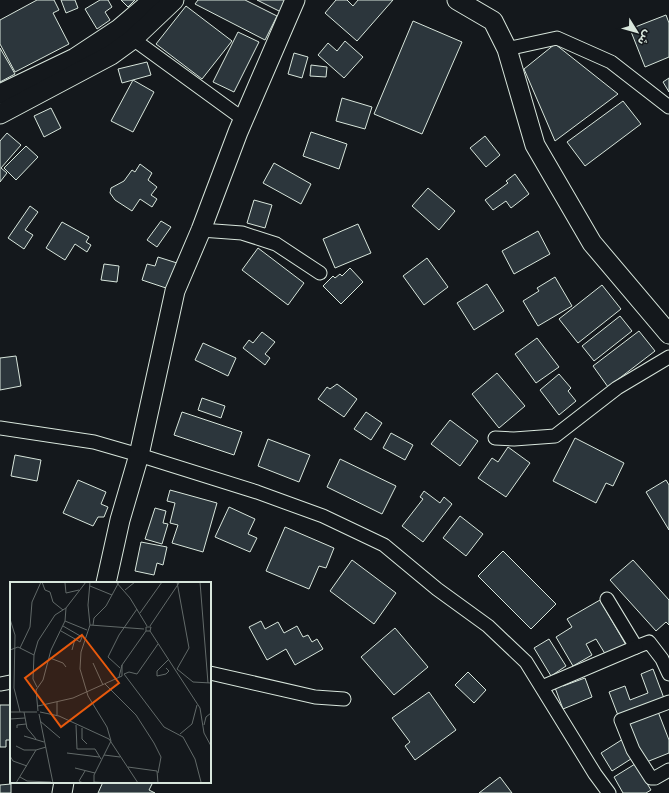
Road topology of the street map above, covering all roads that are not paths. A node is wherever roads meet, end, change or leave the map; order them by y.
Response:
1 (153, 0) edge
2 (174, 0) edge
3 (294, 0) edge
4 (457, 0) edge
5 (133, 39) junction
6 (507, 49) junction
7 (0, 94) edge
8 (669, 107) edge
9 (0, 114) edge
10 (243, 119) junction
11 (201, 230) junction
12 (320, 273) dead end
13 (669, 334) edge
14 (669, 357) edge
15 (0, 428) edge
16 (495, 438) dead end
17 (139, 455) junction
18 (106, 582) edge
19 (607, 599) dead end
20 (636, 647) junction
21 (211, 673) edge
22 (669, 674) edge
23 (10, 682) edge
24 (0, 684) edge
25 (542, 687) junction
26 (344, 699) dead end
27 (669, 702) edge
28 (669, 770) edge
29 (64, 783) edge
30 (62, 793) edge
31 (609, 793) edge

1 - 7 main road
2 - 5 main road
3 - 10 main road
4 - 6 main road
5 - 9 main road
5 - 10 street
6 - 8 street
6 - 13 main road
10 - 11 main road
11 - 12 street
11 - 17 main road
14 - 16 street
15 - 17 street
17 - 18 main road
17 - 25 street
19 - 20 street
20 - 22 street
20 - 25 street
21 - 26 street
23 - 24 street
25 - 31 street
27 - 28 street
29 - 30 main road

